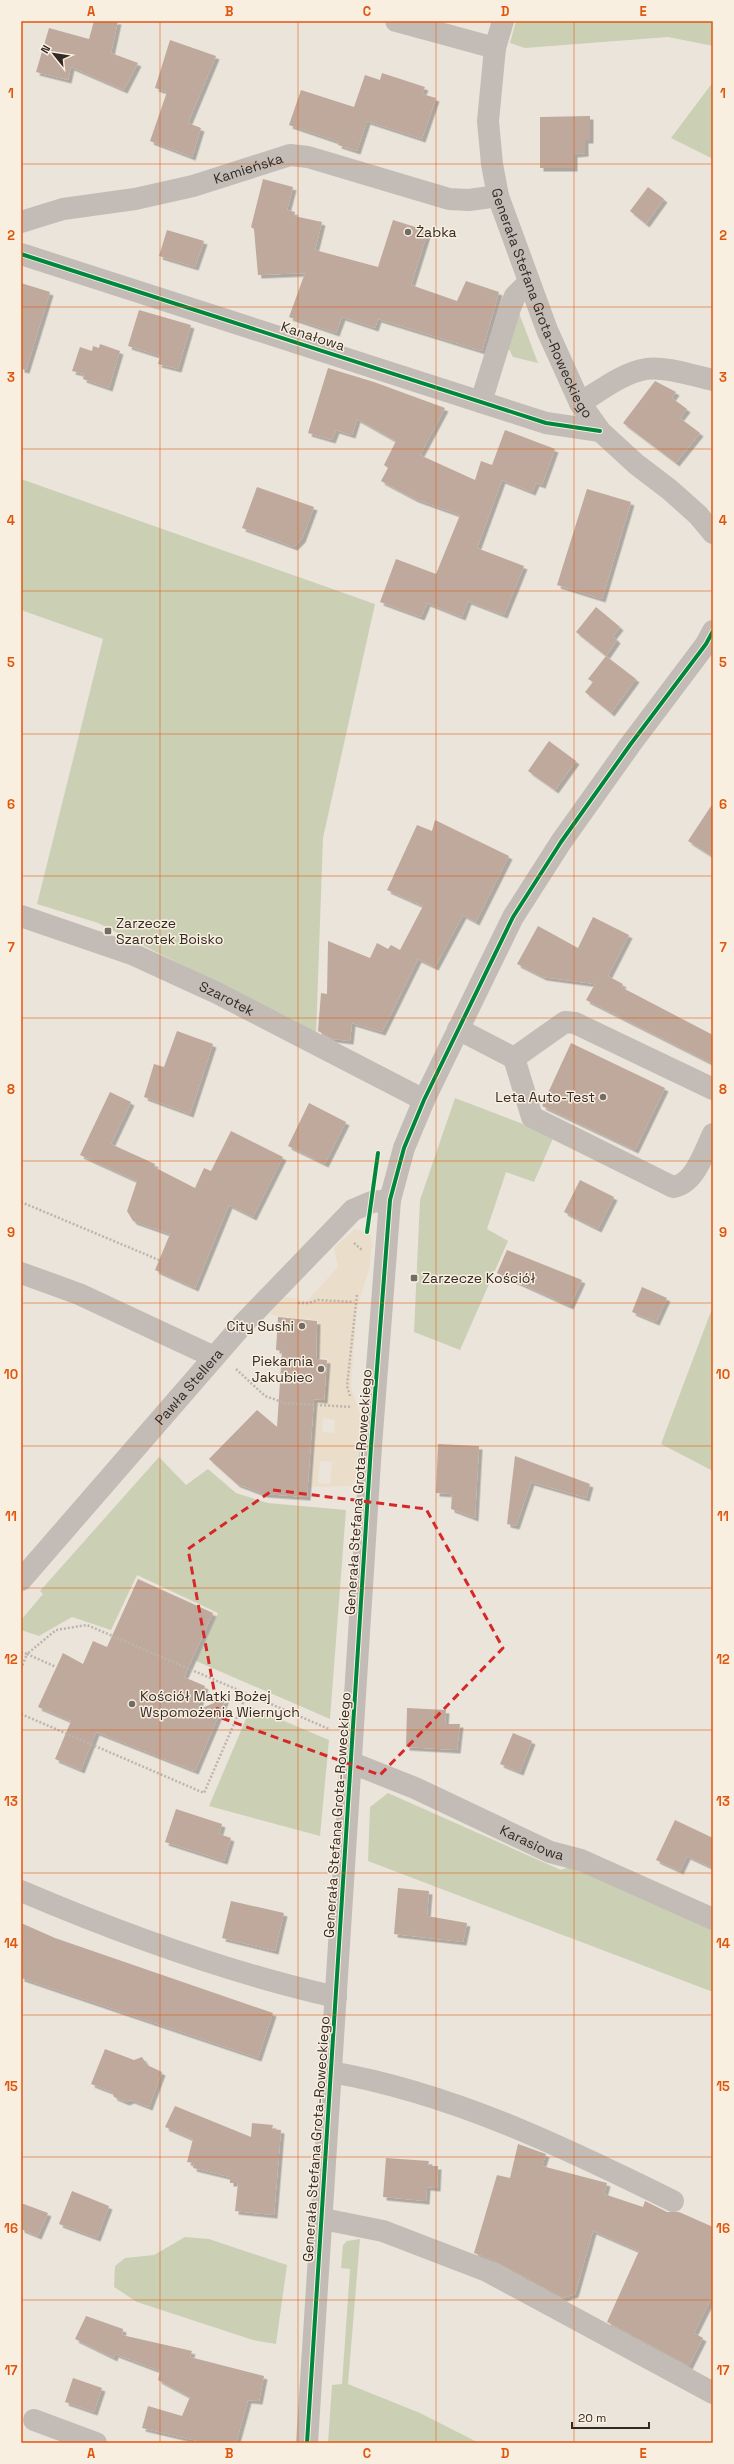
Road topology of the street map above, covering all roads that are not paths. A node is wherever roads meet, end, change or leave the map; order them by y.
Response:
1 (396, 21) edge
2 (503, 21) edge
3 (495, 48) junction
4 (498, 196) junction
5 (21, 222) edge
6 (21, 254) edge
7 (529, 282) junction
8 (713, 380) edge
9 (481, 402) junction
10 (580, 403) junction
11 (600, 431) junction
12 (713, 533) edge
13 (713, 631) edge
14 (21, 916) edge
15 (458, 1029) junction
16 (514, 1058) junction
17 (713, 1089) edge
18 (424, 1100) junction
19 (713, 1134) edge
20 (390, 1200) junction
21 (21, 1273) edge
22 (214, 1357) junction
23 (24, 1573) edge
24 (352, 1763) junction
25 (21, 1891) edge
26 (713, 1918) edge
27 (336, 1997) junction
28 (331, 2072) junction
29 (673, 2201) dead end
30 (322, 2219) junction
31 (713, 2393) edge
32 (34, 2420) dead end
33 (96, 2443) edge
34 (308, 2443) edge

1 - 3 street
2 - 3 street, Generała Stefana Grota-Roweckiego
3 - 4 street, Generała Stefana Grota-Roweckiego
4 - 5 street, Kamieńska
4 - 7 street, Generała Stefana Grota-Roweckiego
6 - 9 street, Kanałowa
7 - 9 street
7 - 10 street, Generała Stefana Grota-Roweckiego
8 - 10 street
9 - 11 street, Kanałowa
10 - 11 street, Generała Stefana Grota-Roweckiego
11 - 12 street, Generała Stefana Grota-Roweckiego
13 - 15 street, Generała Stefana Grota-Roweckiego
14 - 18 street, Szarotek
15 - 16 street
15 - 18 street, Generała Stefana Grota-Roweckiego
16 - 17 street
16 - 19 street
18 - 20 street, Generała Stefana Grota-Roweckiego
20 - 22 street, Pawła Stellera
20 - 24 street, Generała Stefana Grota-Roweckiego
21 - 22 street
22 - 23 street, Pawła Stellera
24 - 26 street, Karasiowa
24 - 27 street, Generała Stefana Grota-Roweckiego
25 - 27 street
27 - 28 street, Generała Stefana Grota-Roweckiego
28 - 29 street
28 - 30 street, Generała Stefana Grota-Roweckiego
30 - 31 street, Generała Stefana Grota-Roweckiego
30 - 34 street, Generała Stefana Grota-Roweckiego
32 - 33 street

